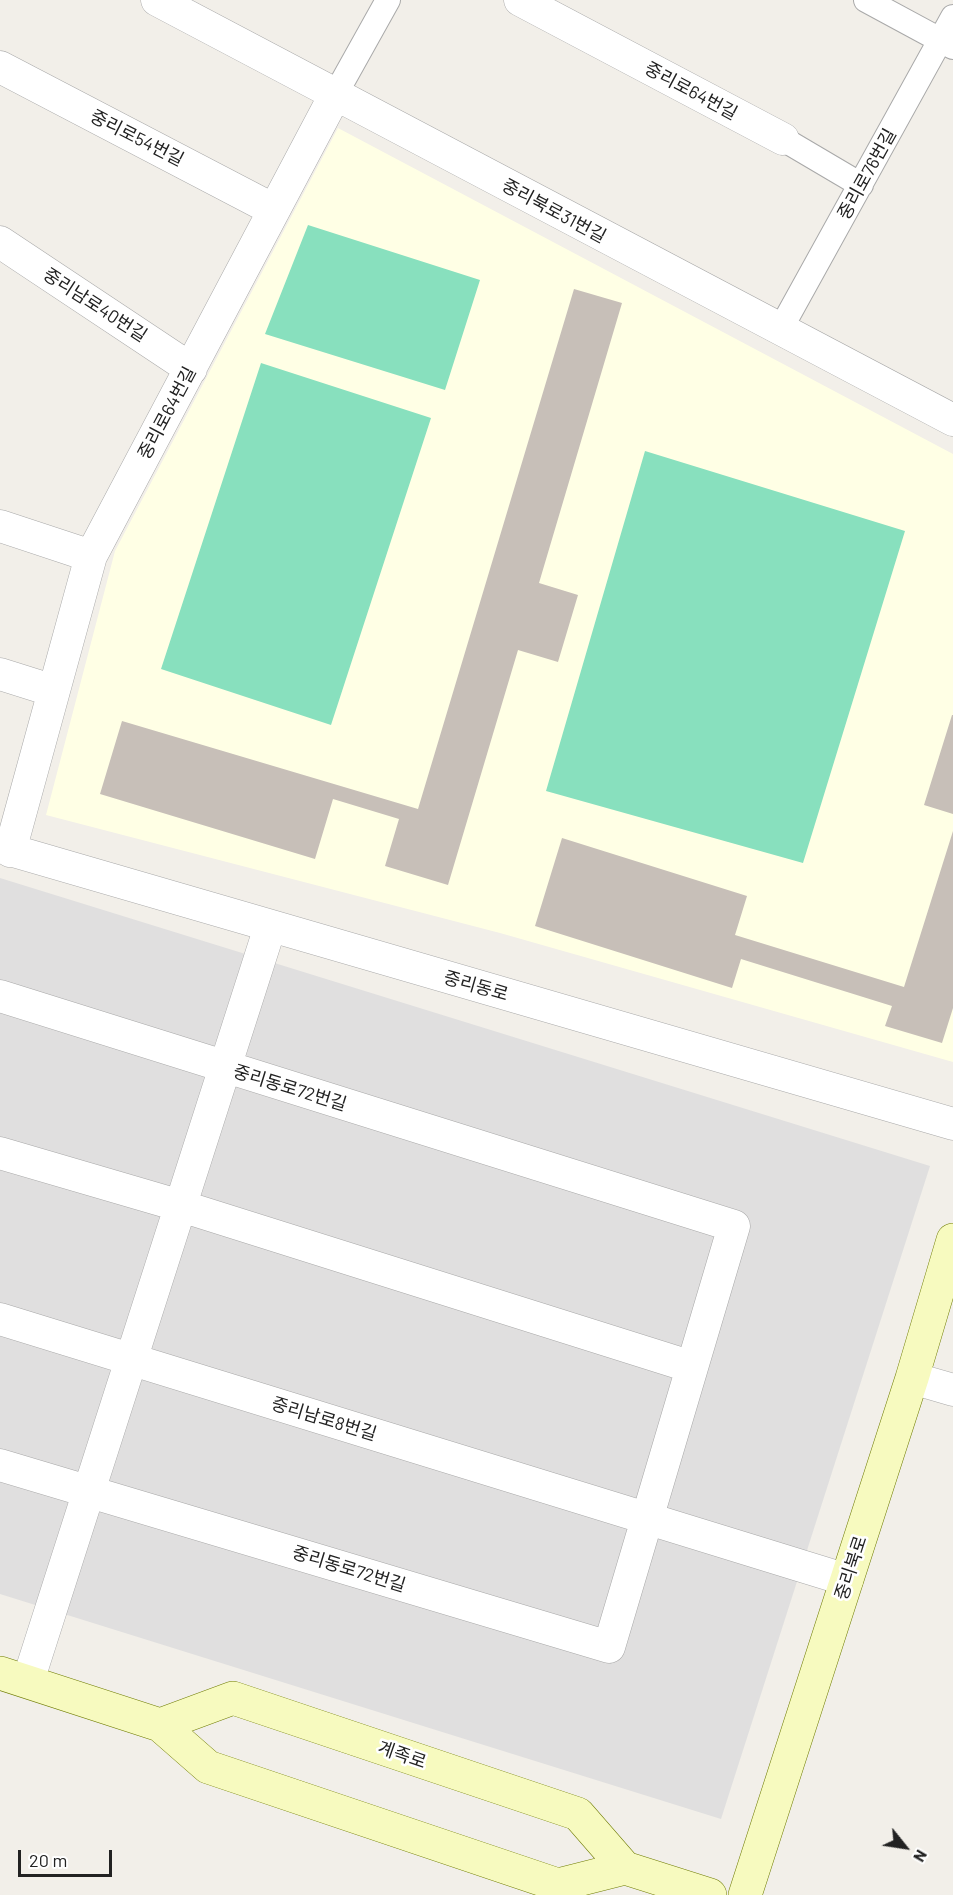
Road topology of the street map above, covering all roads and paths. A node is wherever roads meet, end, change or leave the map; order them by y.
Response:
1 (157, 0) edge
2 (388, 0) edge
3 (520, 0) edge
4 (866, 0) edge
5 (953, 17) edge
6 (947, 43) edge
7 (0, 67) edge
8 (335, 94) junction
9 (783, 139) joint
10 (861, 185) junction
11 (274, 210) junction
12 (0, 242) edge
13 (780, 330) junction
14 (191, 369) junction
15 (953, 420) edge
16 (0, 526) edge
17 (92, 556) junction
18 (0, 674) edge
19 (54, 691) junction
20 (5, 849) edge
21 (270, 927) junction
22 (0, 996) edge
23 (225, 1068) junction
24 (953, 1124) edge
25 (0, 1153) edge
26 (180, 1206) junction
27 (953, 1240) edge
28 (0, 1319) edge
29 (131, 1360) junction
30 (692, 1367) junction
31 (912, 1378) junction
32 (953, 1390) edge
33 (0, 1465) edge
34 (89, 1492) junction
35 (647, 1518) junction
36 (847, 1580) junction
37 (14, 1677) edge
38 (160, 1725) junction
39 (625, 1868) junction
40 (710, 1895) edge
41 (745, 1895) edge

1 - 8 street, 중리북로31번길
2 - 8 street, 중리로64번길
3 - 9 street, 중리로64번길
4 - 6 street
5 - 6 street, 중리로76번길
6 - 10 street, 중리로76번길
7 - 11 street, 중리로54번길
8 - 11 street, 중리로64번길
8 - 13 street, 중리북로31번길
9 - 10 street, 중리로64번길
10 - 13 street, 중리로76번길
11 - 14 street, 중리로64번길
12 - 14 street, 중리남로40번길
13 - 15 street, 중리북로31번길
14 - 17 street, 중리로64번길
16 - 17 street
17 - 19 street, 중리로64번길
18 - 19 street
19 - 20 street, 중리로64번길
20 - 21 street, 중리동로
21 - 23 street, 중리동로72번길
21 - 24 street, 중리동로
22 - 23 street, 중리동로72번길
23 - 26 street, 중리동로72번길
23 - 30 street, 중리동로72번길
25 - 26 street
26 - 29 street, 중리동로72번길
26 - 30 street
27 - 31 main road, 중리북로
28 - 29 street, 중리남로8번길
29 - 34 street, 중리동로72번길
29 - 35 street, 중리남로8번길
30 - 35 street
31 - 32 street
31 - 36 main road, 중리북로
33 - 34 street, 중리동로72번길
34 - 35 street, 중리동로72번길
34 - 37 street, 중리동로72번길
35 - 36 street, 중리남로8번길
36 - 41 main road, 중리북로
37 - 38 main road
38 - 39 main road
38 - 39 main road, 계족로
39 - 40 main road

